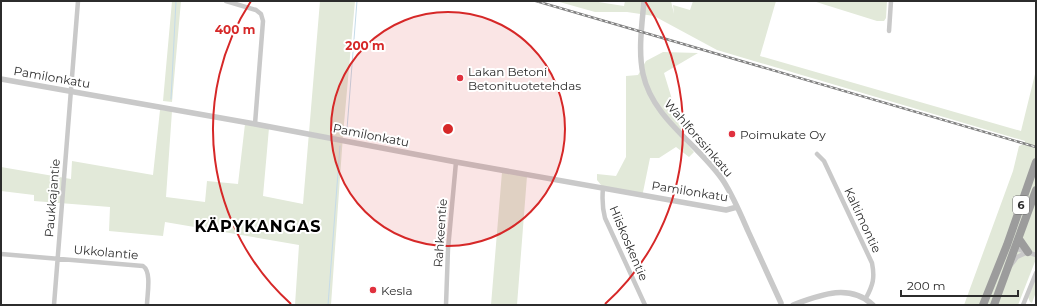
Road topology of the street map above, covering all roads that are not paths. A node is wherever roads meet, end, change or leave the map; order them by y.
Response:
1 (78, 1) edge
2 (226, 1) edge
3 (644, 1) edge
4 (891, 1) edge
5 (889, 31) dead end
6 (1, 79) edge
7 (71, 92) junction
8 (255, 124) junction
9 (817, 154) dead end
10 (456, 162) junction
11 (1036, 162) edge
12 (603, 188) junction
13 (1036, 190) edge
14 (737, 207) junction
15 (1019, 239) junction
16 (1007, 245) junction
17 (1016, 248) junction
18 (1, 254) edge
19 (1034, 255) edge
20 (58, 258) junction
21 (1008, 268) junction
22 (1036, 273) edge
23 (866, 298) junction
24 (780, 304) edge
25 (54, 305) edge
26 (146, 305) edge
27 (446, 305) edge
28 (645, 305) edge
29 (790, 305) edge
30 (793, 305) edge
31 (873, 305) edge
32 (983, 305) edge
33 (994, 305) edge
34 (1023, 305) edge

1 - 7 street, Paukkajantie
2 - 8 street
3 - 14 street, Wahlforssinkatu
4 - 5 street
6 - 7 street, Pamilonkatu
7 - 8 street, Pamilonkatu
7 - 20 street, Paukkajantie
8 - 10 street, Pamilonkatu
9 - 23 street, Kaltimontie
10 - 12 street, Pamilonkatu
10 - 27 street, Rahkeentie
11 - 16 highway, 6
12 - 14 street, Pamilonkatu
12 - 28 street, Hiiskoskentie
13 - 15 highway, 6
14 - 24 street, Wahlforssinkatu
15 - 17 highway, 6
15 - 19 highway
16 - 17 street
16 - 32 highway, 6
17 - 19 street
17 - 21 highway, 6
18 - 20 street, Ukkolantie
19 - 21 street
20 - 25 street, Paukkajantie
20 - 26 street, Ukkolantie
21 - 33 highway, 6
22 - 34 street
23 - 30 street
23 - 31 street
24 - 29 street

